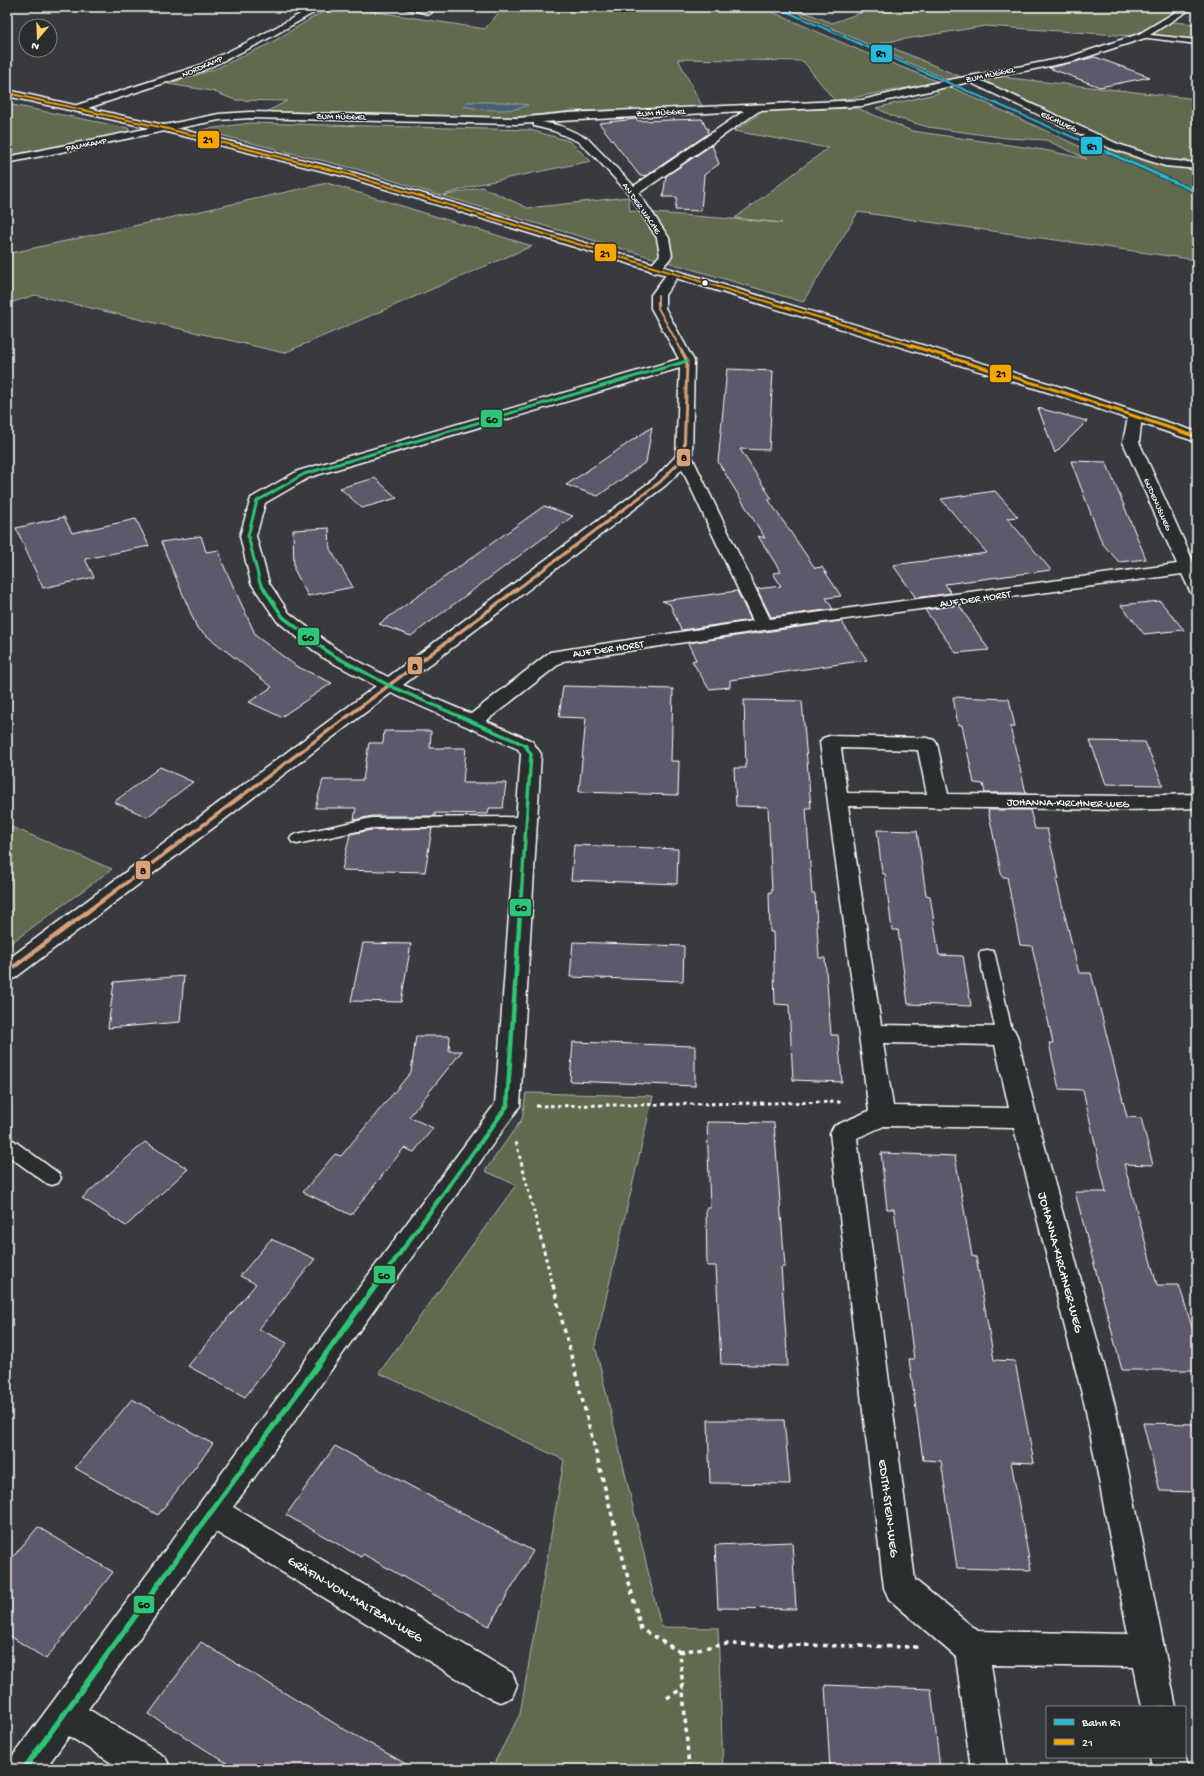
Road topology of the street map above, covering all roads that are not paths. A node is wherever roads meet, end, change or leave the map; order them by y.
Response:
1 (320, 7) edge
2 (402, 7) edge
3 (1190, 7) edge
4 (429, 12) dead end
5 (1142, 36) junction
6 (1197, 42) edge
7 (971, 79) junction
8 (7, 93) edge
9 (78, 108) junction
10 (756, 108) junction
11 (518, 121) junction
12 (164, 128) junction
13 (557, 128) joint
14 (7, 160) edge
15 (1197, 166) edge
16 (633, 192) junction
17 (654, 269) junction
18 (672, 275) junction
19 (687, 361) junction
20 (1135, 417) junction
21 (1197, 437) edge
22 (684, 458) junction
23 (1192, 568) edge
24 (1197, 588) edge
25 (764, 625) junction
26 (390, 686) junction
27 (474, 721) junction
28 (837, 799) junction
29 (939, 801) junction
30 (1197, 801) edge
31 (528, 822) junction
32 (297, 839) dead end
33 (987, 955) dead end
34 (7, 972) edge
35 (870, 1034) junction
36 (1005, 1036) junction
37 (881, 1109) junction
38 (1024, 1118) junction
39 (7, 1145) edge
40 (52, 1178) dead end
41 (212, 1512) junction
42 (972, 1648) junction
43 (1149, 1651) junction
44 (500, 1685) dead end
45 (1159, 1706) edge
46 (65, 1714) junction
47 (1168, 1758) edge
48 (24, 1769) edge
49 (153, 1769) edge
50 (989, 1769) edge
51 (1170, 1769) edge

1 - 9 street, NORDKAMP
2 - 4 lane
3 - 5 street, ZUM HÜGGEL
5 - 6 lane
5 - 7 street, ZUM HÜGGEL
7 - 10 street, ZUM HÜGGEL
7 - 15 street, ESCHWEG
8 - 9 street
9 - 12 street
10 - 11 street, ZUM HÜGGEL
10 - 16 street
11 - 12 street, ZUM HÜGGEL
11 - 13 street, ZUM HÜGGEL
12 - 14 street, PALMKAMP
12 - 17 street
13 - 16 street, AN DER WACHE
16 - 17 street, AN DER WACHE
17 - 18 street
18 - 19 street
18 - 20 street
19 - 22 street
19 - 26 street
20 - 21 street
20 - 23 street, GUDENUSWEG
22 - 25 street
22 - 26 street
23 - 24 street, GUDENUSWEG
23 - 25 street, AUF DER HORST
25 - 27 street, AUF DER HORST
26 - 27 street
26 - 34 street
27 - 31 street
28 - 29 street, JOHANNA-KIRCHNER-WEG
28 - 29 street
28 - 35 street
29 - 30 street, JOHANNA-KIRCHNER-WEG
31 - 32 lane
31 - 41 street
33 - 36 lane
35 - 36 street
35 - 37 street
36 - 38 street, JOHANNA-KIRCHNER-WEG
37 - 38 street
37 - 42 street, EDITH-STEIN-WEG
38 - 43 street, JOHANNA-KIRCHNER-WEG
39 - 40 lane
41 - 44 street, GRÄFIN-VON-MALTZAN-WEG
41 - 46 street
42 - 43 street
42 - 50 street
43 - 45 street
46 - 48 street
46 - 49 street
47 - 51 street

